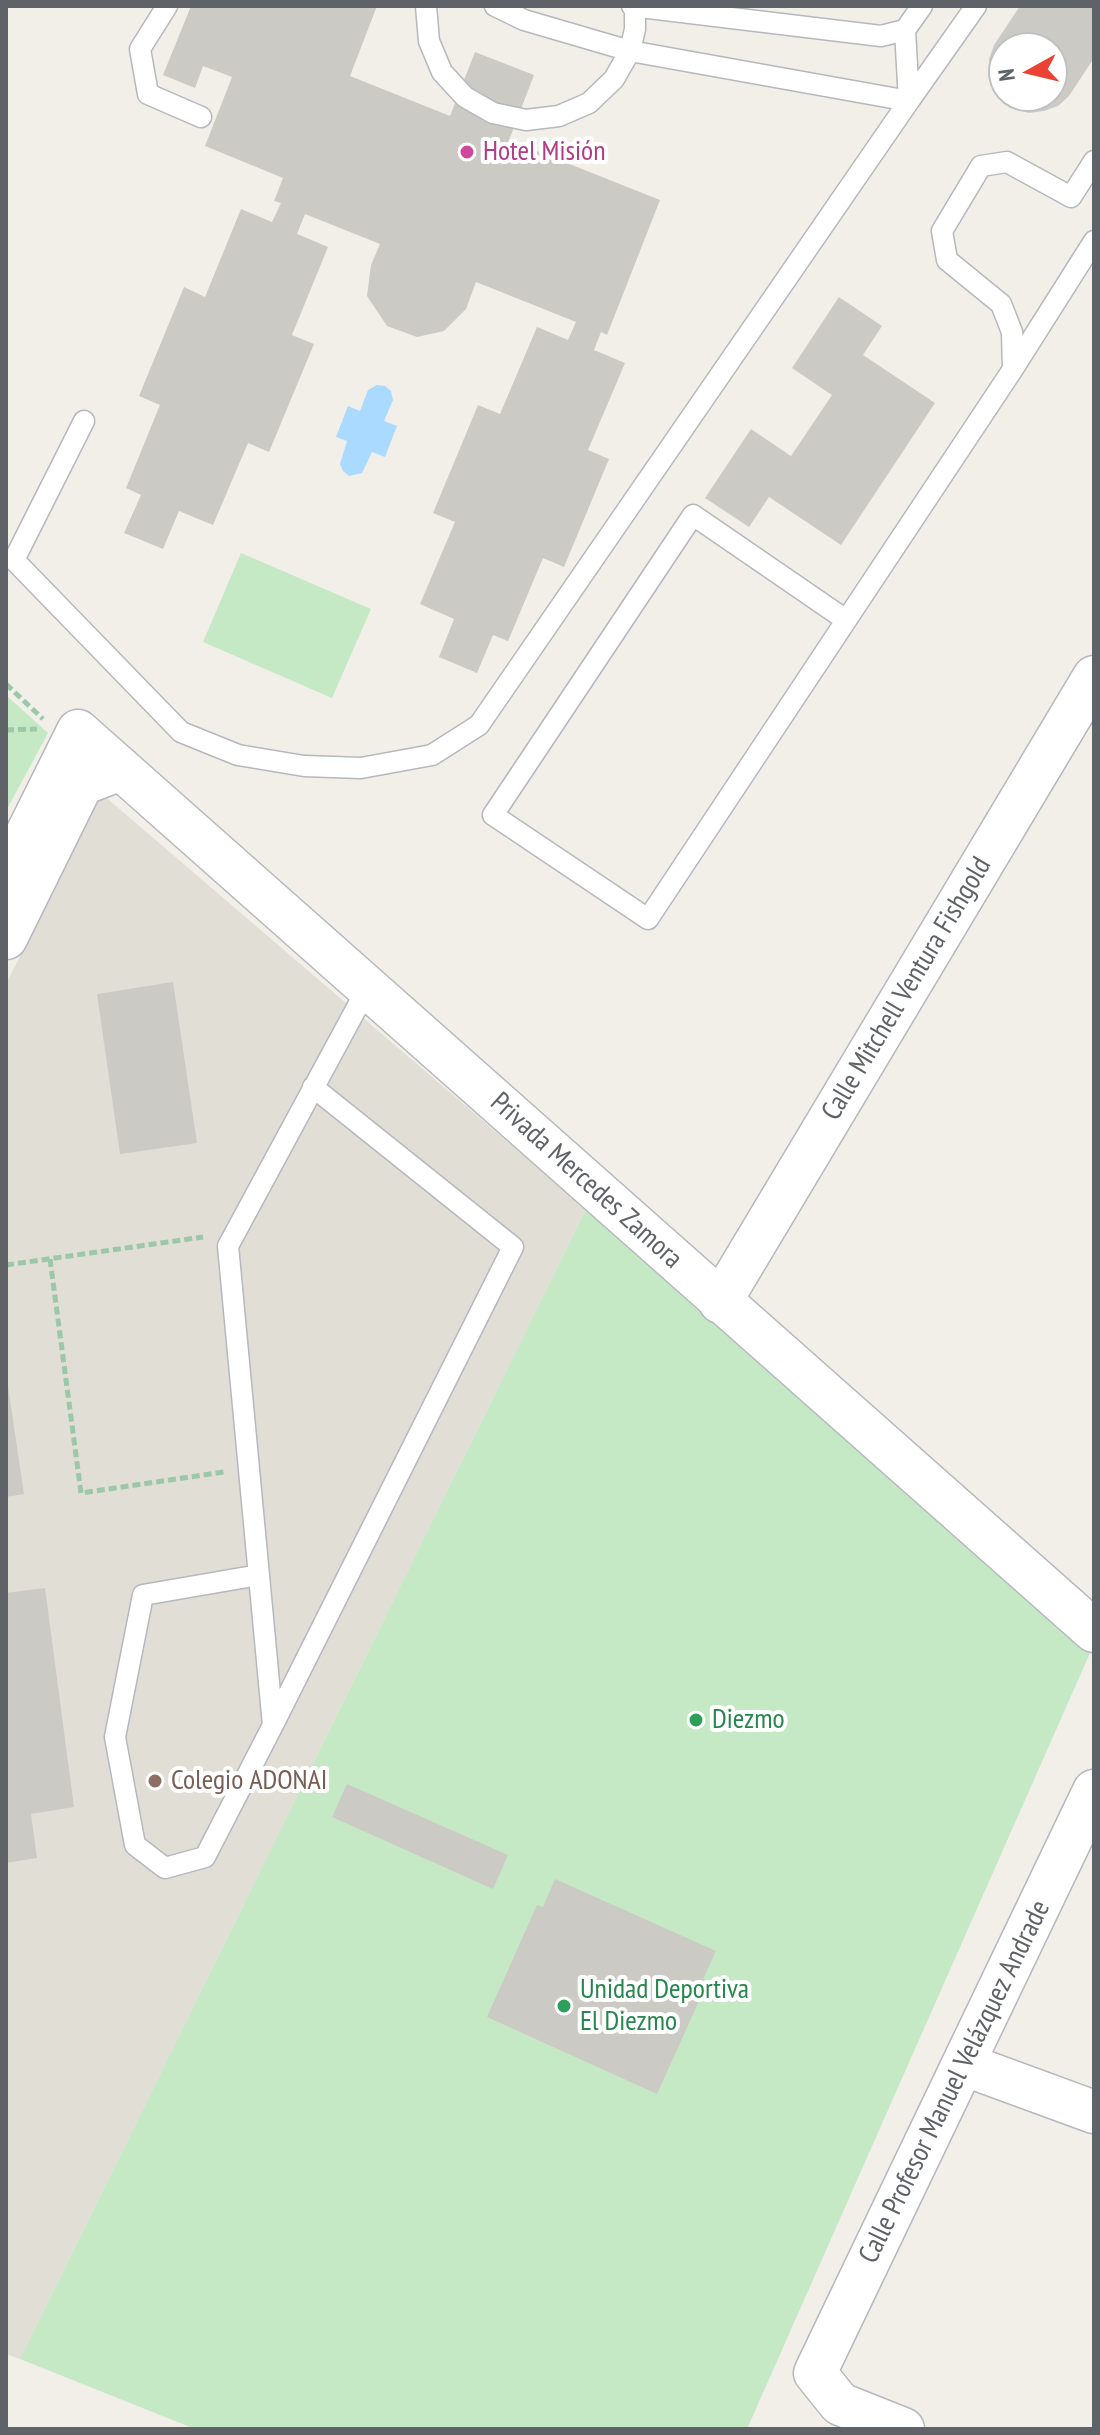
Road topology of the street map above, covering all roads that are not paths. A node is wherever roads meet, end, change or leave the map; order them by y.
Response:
1 (167, 6) edge
2 (426, 6) edge
3 (495, 6) edge
4 (634, 6) edge
5 (922, 6) edge
6 (976, 6) edge
7 (905, 30) junction
8 (630, 51) junction
9 (909, 101) junction
10 (201, 117) dead end
11 (1094, 161) edge
12 (1094, 241) edge
13 (1013, 369) junction
14 (84, 421) dead end
15 (846, 620) junction
16 (1094, 677) edge
17 (121, 769) junction
18 (6, 876) edge
19 (6, 938) edge
20 (368, 987) junction
21 (313, 1087) junction
22 (720, 1302) junction
23 (259, 1575) junction
24 (1094, 1631) edge
25 (273, 1725) junction
26 (1094, 1791) edge
27 (963, 2064) junction
28 (1094, 2112) edge
29 (903, 2429) edge

1 - 10 lane
2 - 8 lane
3 - 8 lane
4 - 7 lane
4 - 8 lane
5 - 7 lane
6 - 9 lane
7 - 9 lane
8 - 9 lane
9 - 14 lane
11 - 13 lane
12 - 13 lane
13 - 15 lane
15 - 15 lane
16 - 22 street, Calle Mitchell Ventura Fishgold
17 - 18 street, Privada Mercedes Zamora
17 - 19 street
17 - 20 street, Privada Mercedes Zamora
20 - 21 lane
20 - 22 street, Privada Mercedes Zamora
21 - 23 lane
21 - 25 lane
22 - 24 street, Privada Mercedes Zamora
23 - 25 lane
23 - 25 lane
26 - 27 street, Calle Profesor Manuel Velázquez Andrade
27 - 28 street
27 - 29 street, Calle Profesor Manuel Velázquez Andrade

